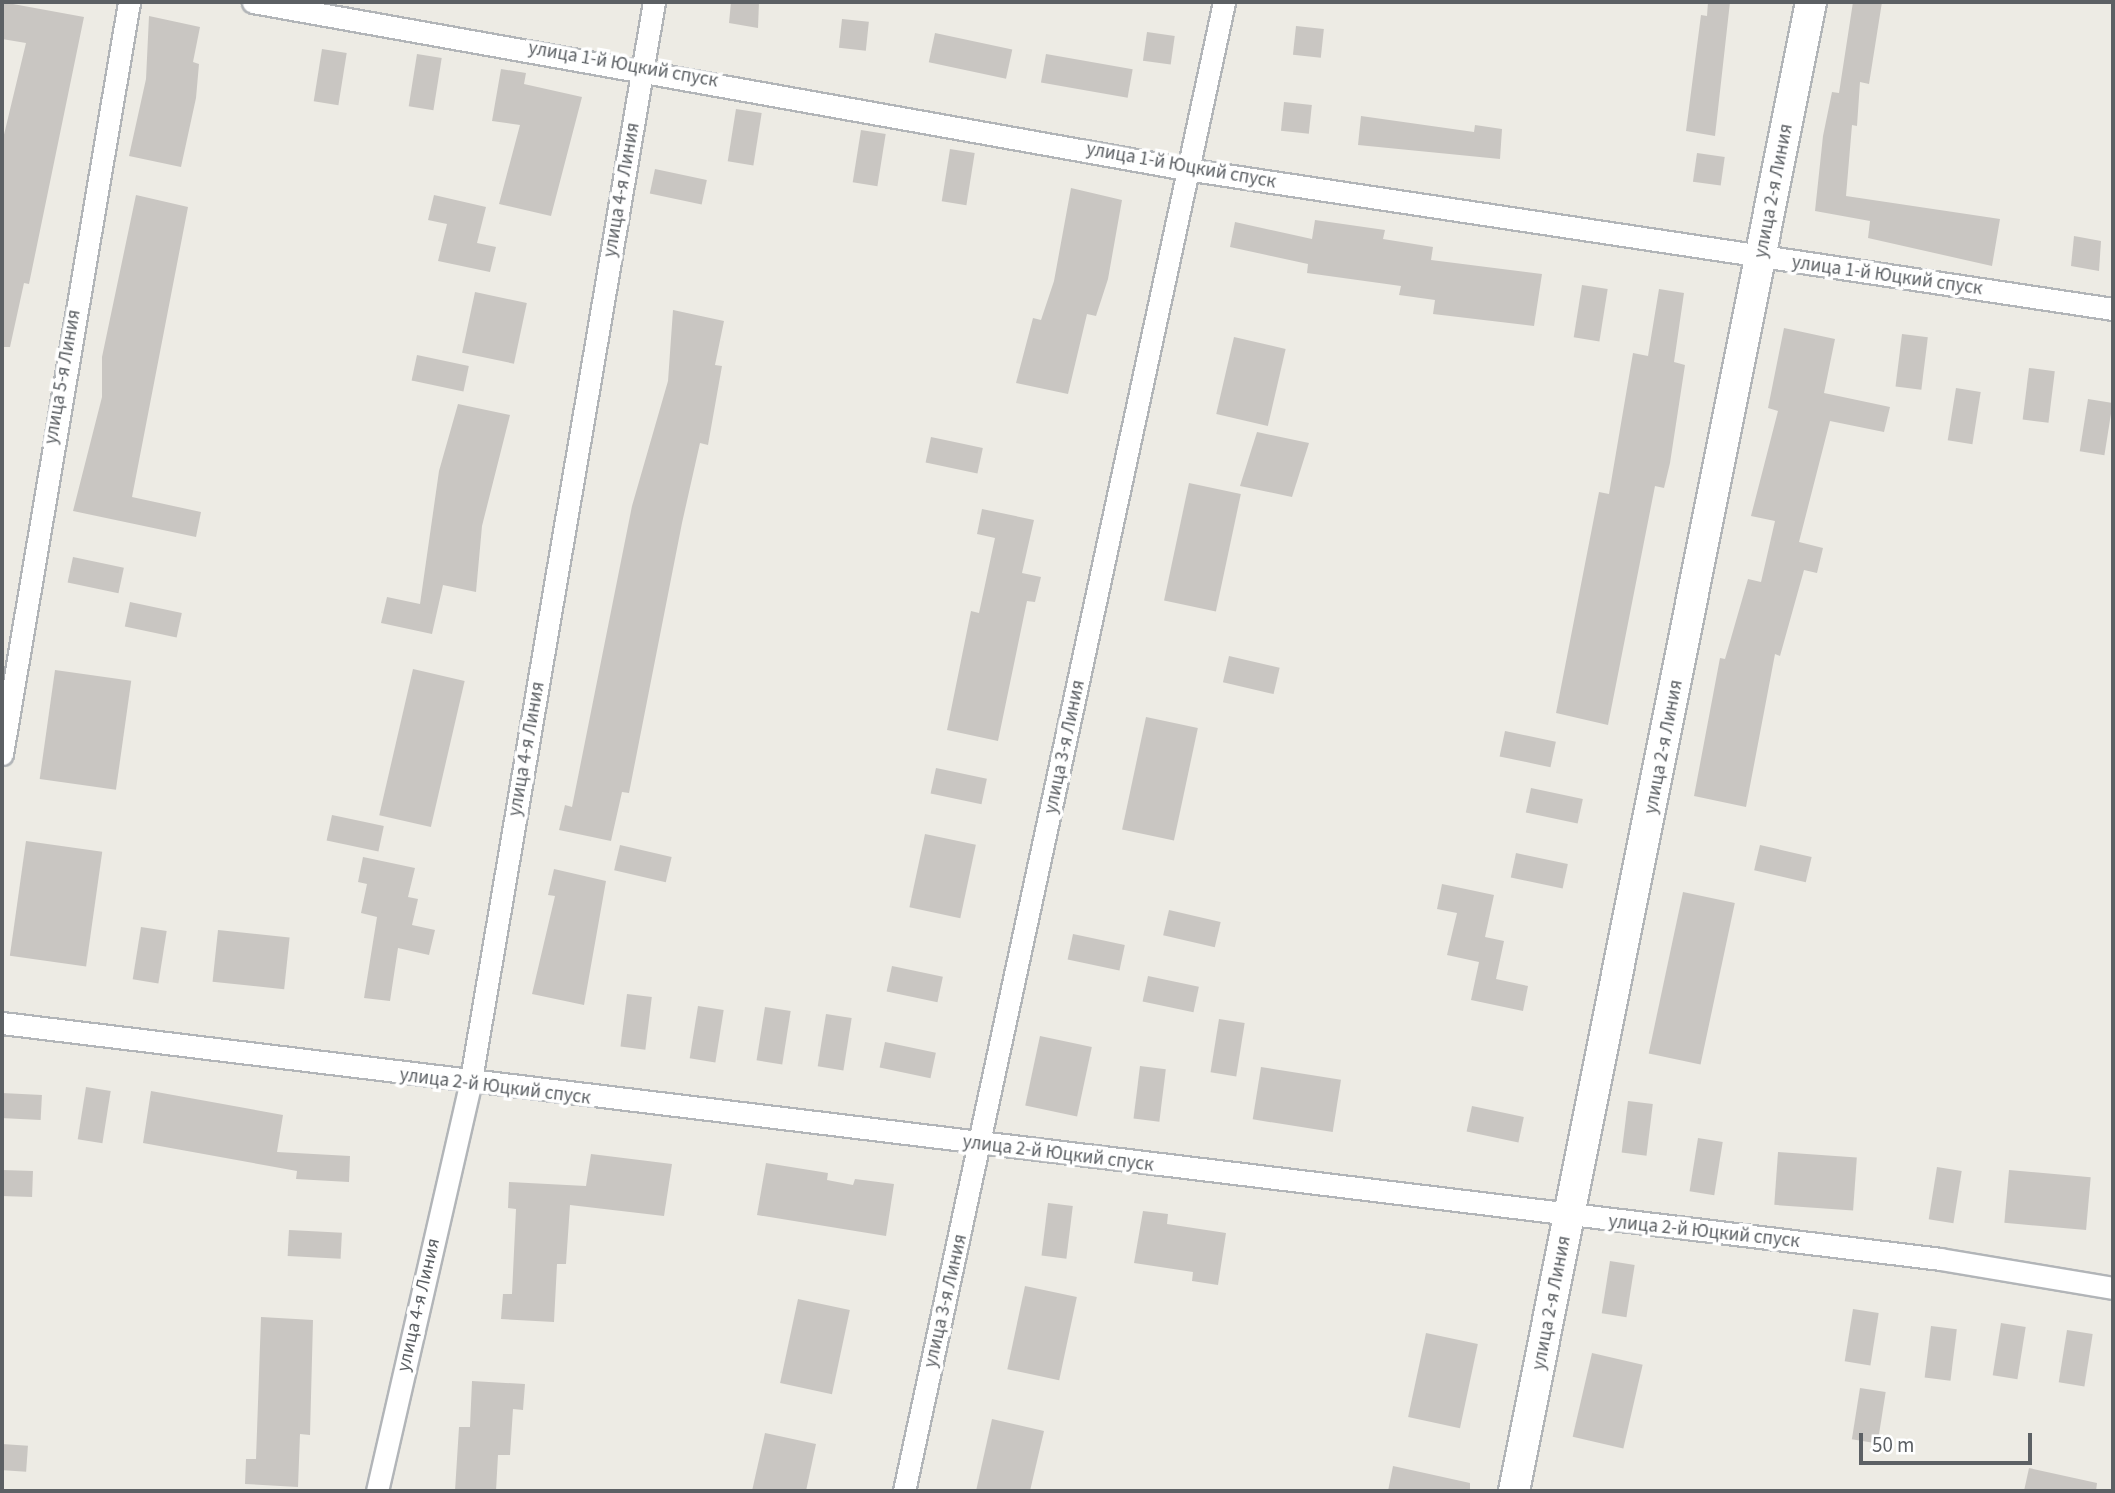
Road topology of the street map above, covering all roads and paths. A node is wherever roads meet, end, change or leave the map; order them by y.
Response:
1 (129, 2) edge
2 (253, 2) edge
3 (654, 2) edge
4 (1224, 2) edge
5 (1811, 2) edge
6 (643, 68) junction
7 (1186, 169) junction
8 (1762, 257) junction
9 (2113, 309) edge
10 (2, 754) edge
11 (2, 1023) edge
12 (470, 1085) junction
13 (981, 1144) junction
14 (1569, 1217) junction
15 (2113, 1288) edge
16 (377, 1491) edge
17 (904, 1491) edge
18 (1514, 1491) edge

1 - 10 street, улица 5-я Линия
2 - 6 street, улица 1-й Юцкий спуск
3 - 6 street, улица 4-я Линия
4 - 7 street, улица 3-я Линия
5 - 8 street, улица 2-я Линия
6 - 7 street, улица 1-й Юцкий спуск
6 - 12 street, улица 4-я Линия
7 - 8 street, улица 1-й Юцкий спуск
7 - 13 street, улица 3-я Линия
8 - 9 street, улица 1-й Юцкий спуск
8 - 14 street, улица 2-я Линия
11 - 12 street, улица 2-й Юцкий спуск
12 - 13 street, улица 2-й Юцкий спуск
12 - 16 street, улица 4-я Линия
13 - 14 street, улица 2-й Юцкий спуск
13 - 17 street, улица 3-я Линия
14 - 15 street, улица 2-й Юцкий спуск
14 - 18 street, улица 2-я Линия

